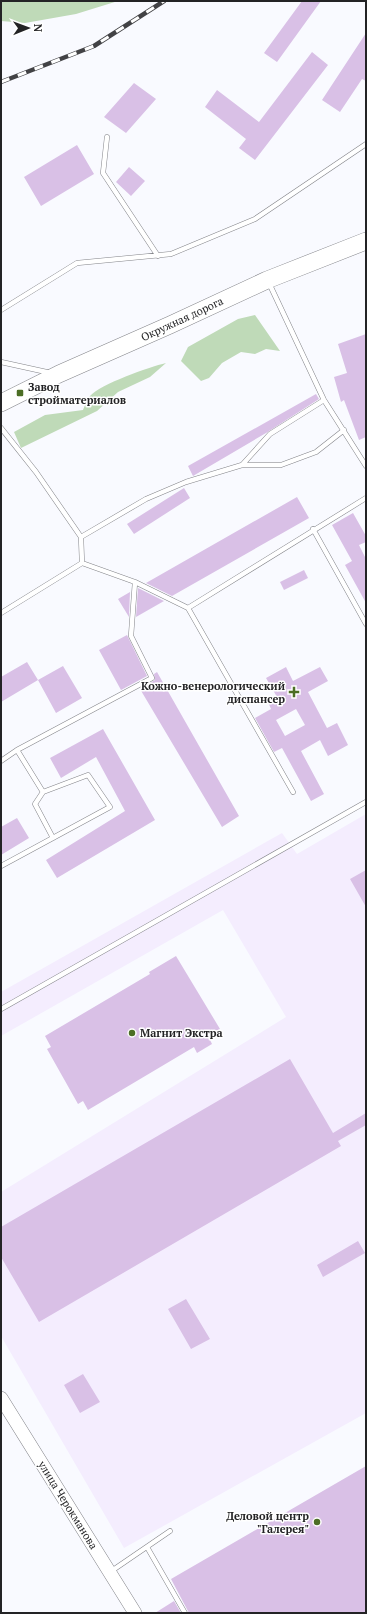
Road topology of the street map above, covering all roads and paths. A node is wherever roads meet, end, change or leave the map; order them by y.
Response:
1 (107, 137) dead end
2 (366, 144) edge
3 (366, 241) edge
4 (158, 256) junction
5 (267, 280) junction
6 (1, 310) edge
7 (1, 362) edge
8 (59, 374) junction
9 (324, 400) junction
10 (1, 403) edge
11 (1, 428) edge
12 (344, 430) junction
13 (242, 465) junction
14 (366, 466) edge
15 (366, 498) edge
16 (313, 529) junction
17 (81, 537) junction
18 (82, 563) junction
19 (135, 582) junction
20 (188, 608) junction
21 (1, 613) edge
22 (366, 624) edge
23 (18, 750) junction
24 (1, 760) edge
25 (43, 792) junction
26 (293, 792) dead end
27 (366, 802) edge
28 (53, 838) junction
29 (1, 866) edge
30 (1, 1009) edge
31 (1, 1398) edge
32 (170, 1531) dead end
33 (147, 1547) junction
34 (110, 1572) junction
35 (135, 1613) edge
36 (185, 1613) edge

1 - 4 lane
2 - 4 lane
3 - 5 highway, Окружная дорога
4 - 6 lane
5 - 8 highway, Окружная дорога
5 - 9 lane
7 - 8 lane
8 - 10 highway, Окружная дорога
9 - 12 lane
9 - 13 lane
11 - 17 lane
12 - 13 lane
12 - 14 lane
13 - 17 lane
15 - 16 lane
16 - 20 lane
16 - 22 lane
17 - 18 lane
18 - 19 lane
18 - 21 lane
19 - 20 lane
19 - 23 lane
20 - 26 lane
23 - 24 lane
23 - 25 lane
25 - 28 lane
25 - 28 lane
27 - 30 lane
28 - 29 lane
31 - 34 street, улица Черокманова
32 - 33 lane
33 - 34 lane
33 - 36 lane
34 - 35 street, улица Черокманова

